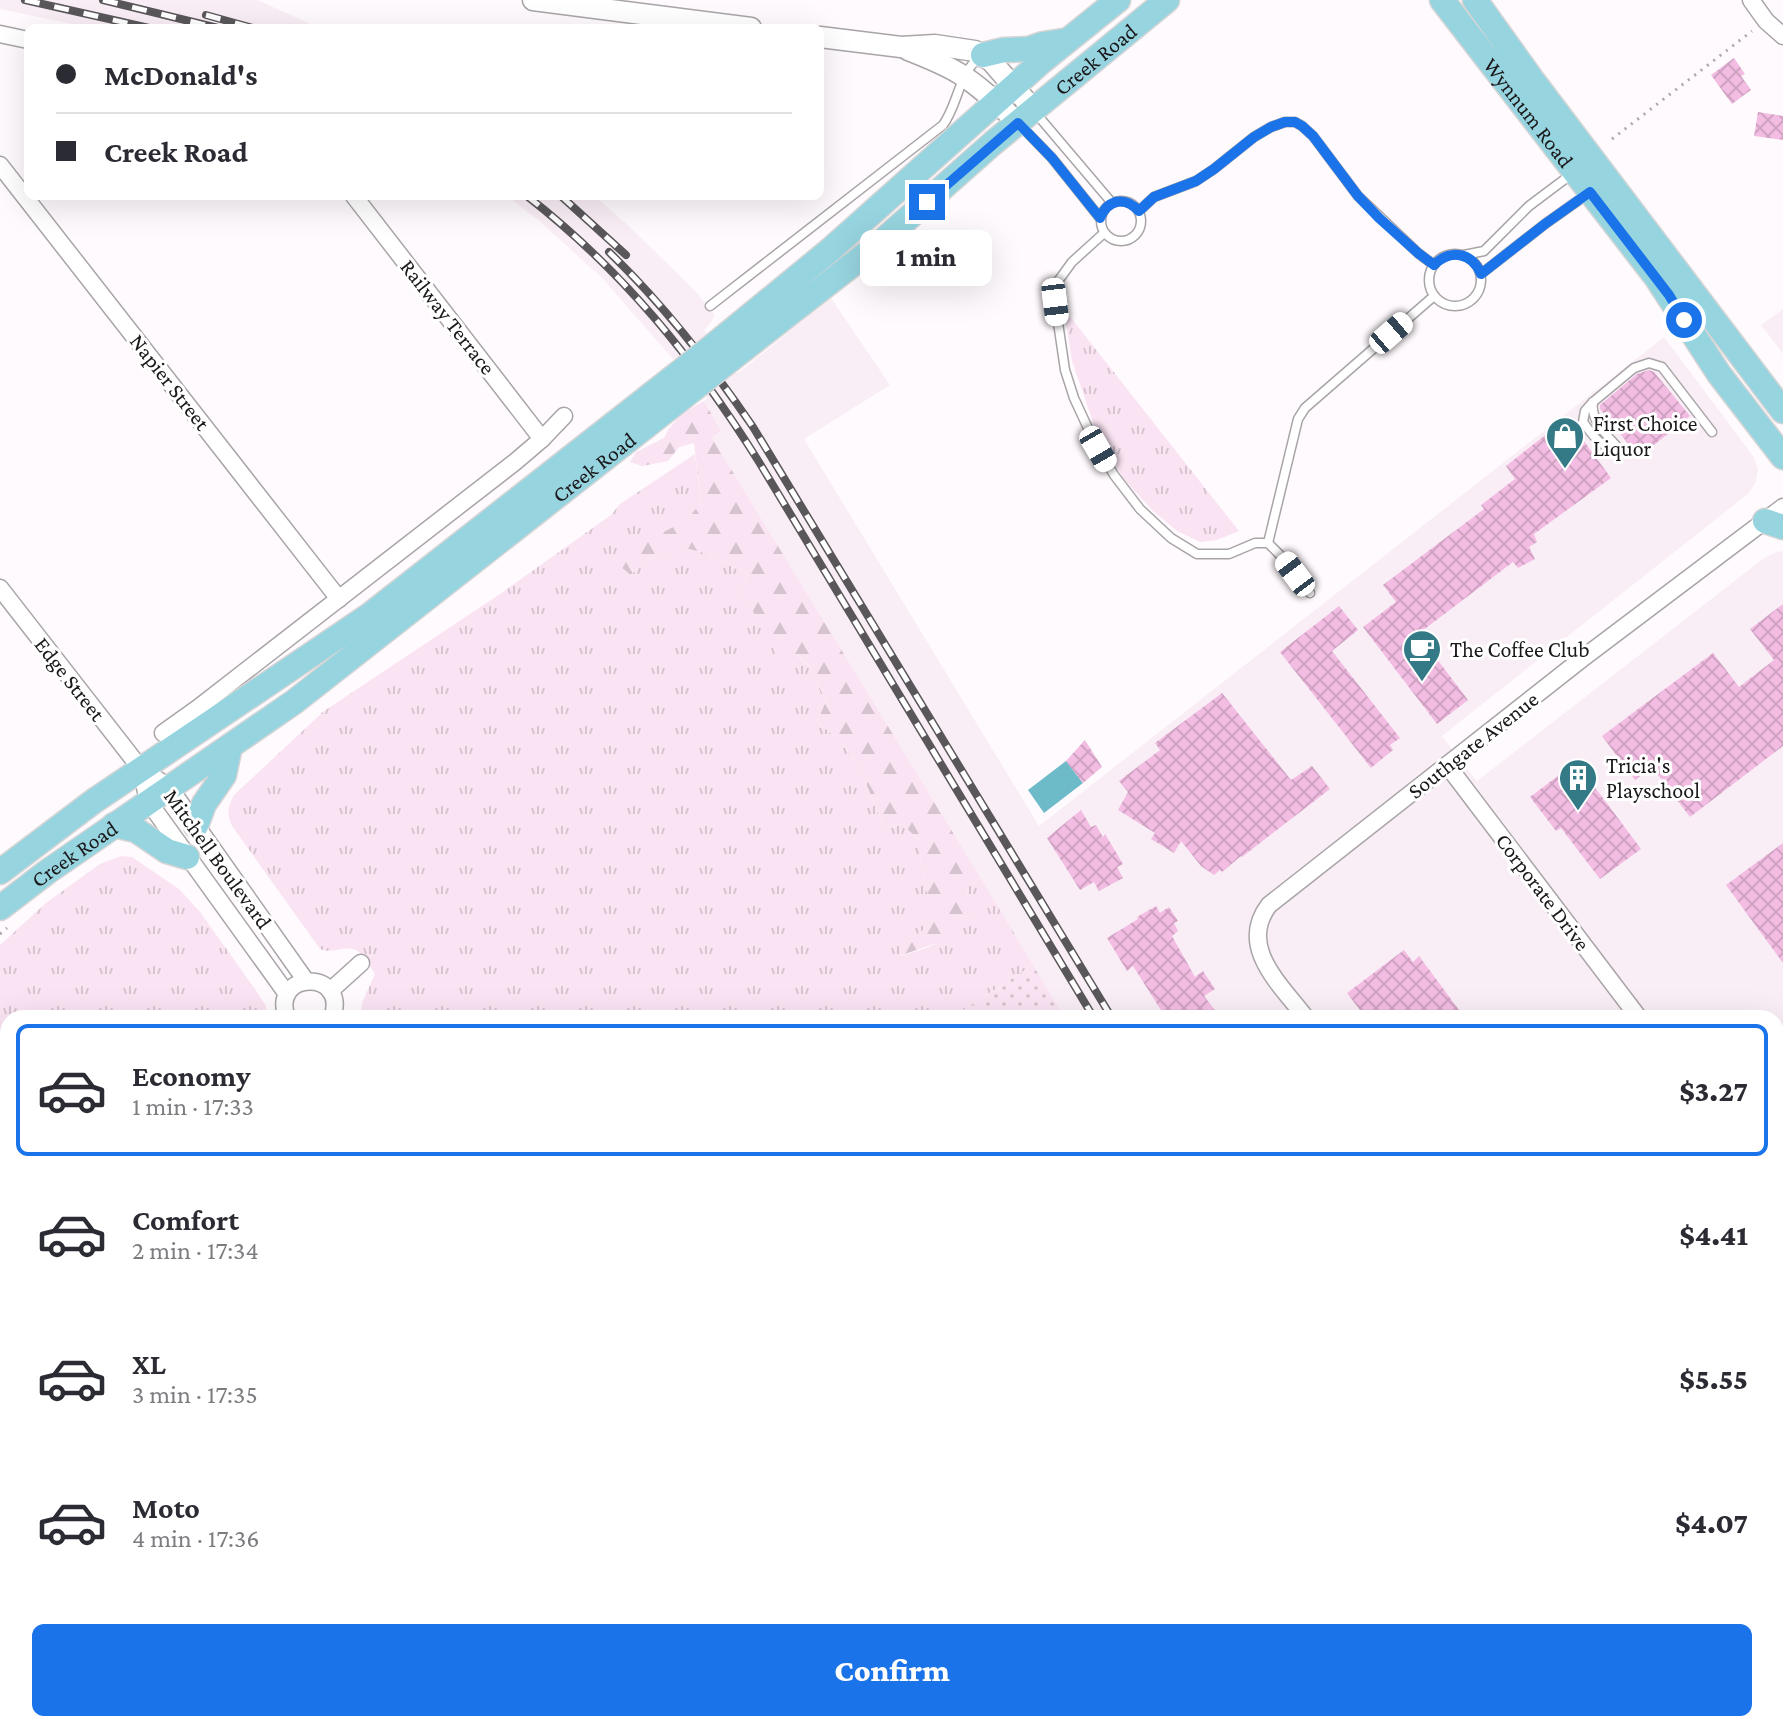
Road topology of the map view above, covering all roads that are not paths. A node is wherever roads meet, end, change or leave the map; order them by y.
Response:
1 (533, 0) edge
2 (1118, 0) edge
3 (1167, 0) edge
4 (1442, 0) edge
5 (1475, 0) edge
6 (1751, 0) edge
7 (720, 24) edge
8 (0, 34) edge
9 (1783, 36) edge
10 (824, 37) edge
11 (24, 39) edge
12 (1069, 40) junction
13 (901, 47) junction
14 (983, 55) junction
15 (964, 77) junction
16 (1005, 95) junction
17 (1026, 116) junction
18 (0, 165) edge
19 (1575, 172) junction
20 (1590, 192) junction
21 (24, 196) edge
22 (27, 200) edge
23 (357, 200) edge
24 (1112, 203) junction
25 (1139, 211) junction
26 (1100, 218) junction
27 (1104, 233) junction
28 (1464, 255) junction
29 (1434, 265) junction
30 (1481, 274) junction
31 (1434, 296) junction
32 (710, 306) dead end
33 (725, 350) junction
34 (685, 381) junction
35 (1783, 411) edge
36 (564, 416) dead end
37 (1712, 432) dead end
38 (542, 439) junction
39 (1620, 451) dead end
40 (1783, 457) edge
41 (1777, 519) edge
42 (1268, 543) junction
43 (0, 588) edge
44 (1310, 593) dead end
45 (339, 599) junction
46 (163, 733) dead end
47 (230, 746) junction
48 (1447, 765) junction
49 (141, 769) junction
50 (169, 787) junction
51 (148, 801) junction
52 (114, 825) junction
53 (196, 826) junction
54 (187, 857) junction
55 (0, 872) edge
56 (0, 908) edge
57 (361, 963) dead end
58 (306, 981) junction
59 (330, 991) junction
60 (287, 994) junction
61 (284, 1010) edge
62 (334, 1010) edge
63 (1300, 1010) edge
64 (1633, 1010) edge

1 - 7 street
2 - 12 main road, Creek Road
3 - 17 main road, Creek Road
4 - 19 main road, Wynnum Road
5 - 35 main road, Wynnum Road
6 - 9 street
8 - 11 street
10 - 13 street
12 - 14 main road
12 - 16 main road, Creek Road
13 - 14 street
13 - 15 street
14 - 15 lane
14 - 16 street
15 - 16 street
15 - 32 lane
16 - 17 street
16 - 33 main road, Creek Road
17 - 24 lane
17 - 26 lane
17 - 33 main road, Creek Road
18 - 21 street, Napier Street
19 - 20 main road, Wynnum Road
19 - 28 lane
20 - 30 lane
20 - 40 main road, Wynnum Road
22 - 45 street, Napier Street
23 - 38 street, Railway Terrace
24 - 25 lane
24 - 26 lane
25 - 27 lane
25 - 29 lane
26 - 27 lane
27 - 42 lane
28 - 29 lane
28 - 30 lane
29 - 31 lane
30 - 31 lane
31 - 42 lane
33 - 34 main road, Creek Road, bridge
34 - 47 main road, Creek Road
34 - 49 main road, Creek Road
36 - 38 street
37 - 39 lane
38 - 45 street
41 - 48 street, Southgate Avenue
42 - 44 lane
43 - 49 street, Edge Street
45 - 46 street
47 - 50 main road, Creek Road
47 - 53 main road
48 - 63 street, Southgate Avenue
48 - 64 street, Corporate Drive
49 - 50 street, Mitchell Boulevard
49 - 51 street, Mitchell Boulevard
49 - 55 main road, Creek Road
50 - 51 main road, Creek Road
50 - 53 street, Mitchell Boulevard
51 - 52 main road, Creek Road
51 - 54 street, Mitchell Boulevard
52 - 54 main road
52 - 56 main road, Creek Road
53 - 58 street, Mitchell Boulevard
54 - 60 street, Mitchell Boulevard
57 - 59 street
58 - 59 street
58 - 60 street
59 - 62 street
60 - 61 street

